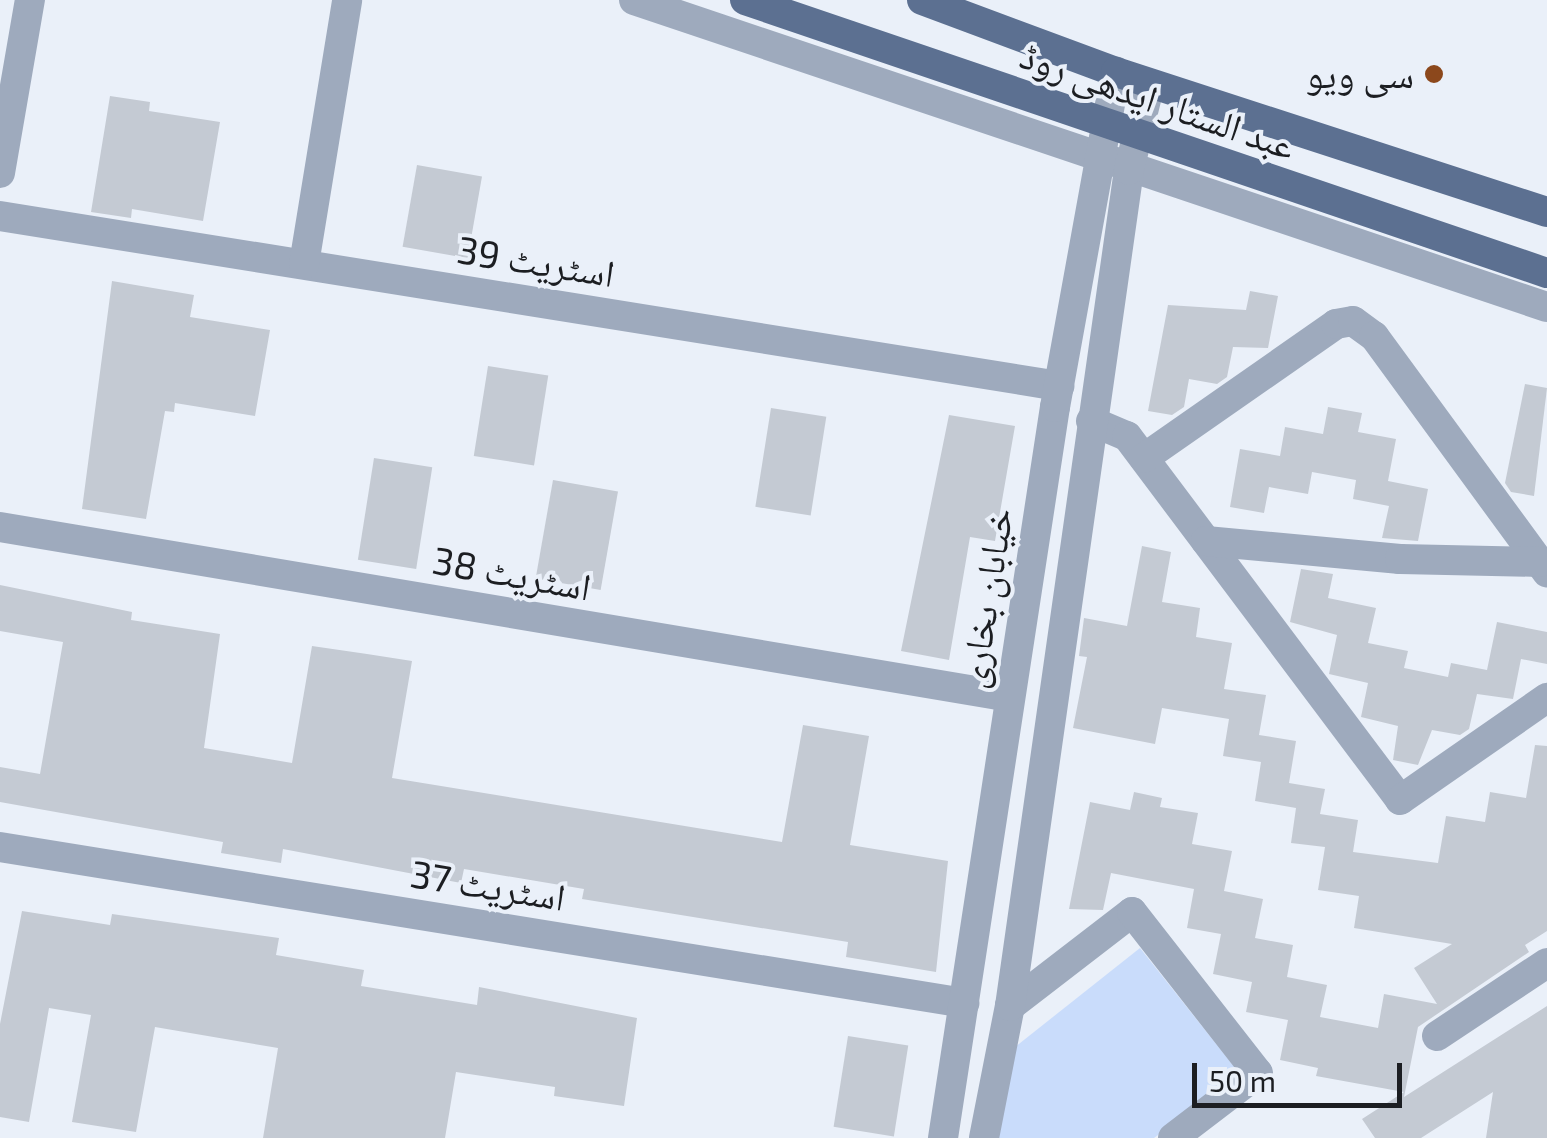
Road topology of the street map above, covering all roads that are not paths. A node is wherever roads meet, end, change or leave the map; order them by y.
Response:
1 (30, 0) edge
2 (347, 0) edge
3 (634, 0) edge
4 (745, 0) edge
5 (922, 0) edge
6 (1116, 72) junction
7 (1150, 83) junction
8 (1103, 125) junction
9 (1139, 136) junction
10 (1097, 158) junction
11 (1129, 170) junction
12 (0, 173) edge
13 (1547, 212) edge
14 (0, 216) edge
15 (304, 264) junction
16 (1547, 273) edge
17 (1547, 307) edge
18 (1059, 386) junction
19 (1090, 421) junction
20 (1144, 458) junction
21 (0, 527) edge
22 (1206, 541) junction
23 (1543, 567) edge
24 (1010, 697) junction
25 (1547, 698) edge
26 (0, 846) edge
27 (1547, 963) edge
28 (964, 1003) junction
29 (1010, 1006) junction
30 (1438, 1036) dead end
31 (943, 1138) edge
32 (984, 1138) edge
33 (1173, 1138) edge

1 - 12 street
2 - 15 street
3 - 10 street
4 - 8 main road, عبد الستار ایدھی روڈ
5 - 6 main road
6 - 7 main road
6 - 8 street, خیابان بخاری
7 - 9 street, خیابان بخاری
7 - 13 main road
8 - 9 main road, عبد الستار ایدھی روڈ
8 - 10 street, خیابان بخاری
9 - 11 street, خیابان بخاری
9 - 16 main road, عبد الستار ایدھی روڈ
10 - 11 street
10 - 18 street, خیابان بخاری
11 - 17 street
11 - 19 street, خیابان بخاری
14 - 15 street, اسٹریٹ 39
15 - 18 street, اسٹریٹ 39
18 - 24 street, خیابان بخاری
19 - 20 street
19 - 29 street, خیابان بخاری
20 - 22 street
20 - 23 street
21 - 24 street, اسٹریٹ 38
22 - 23 street
22 - 25 street
24 - 28 street, خیابان بخاری
26 - 28 street, اسٹریٹ 37
27 - 30 street
28 - 31 street, خیابان بخاری
29 - 32 street, خیابان بخاری
29 - 33 street

